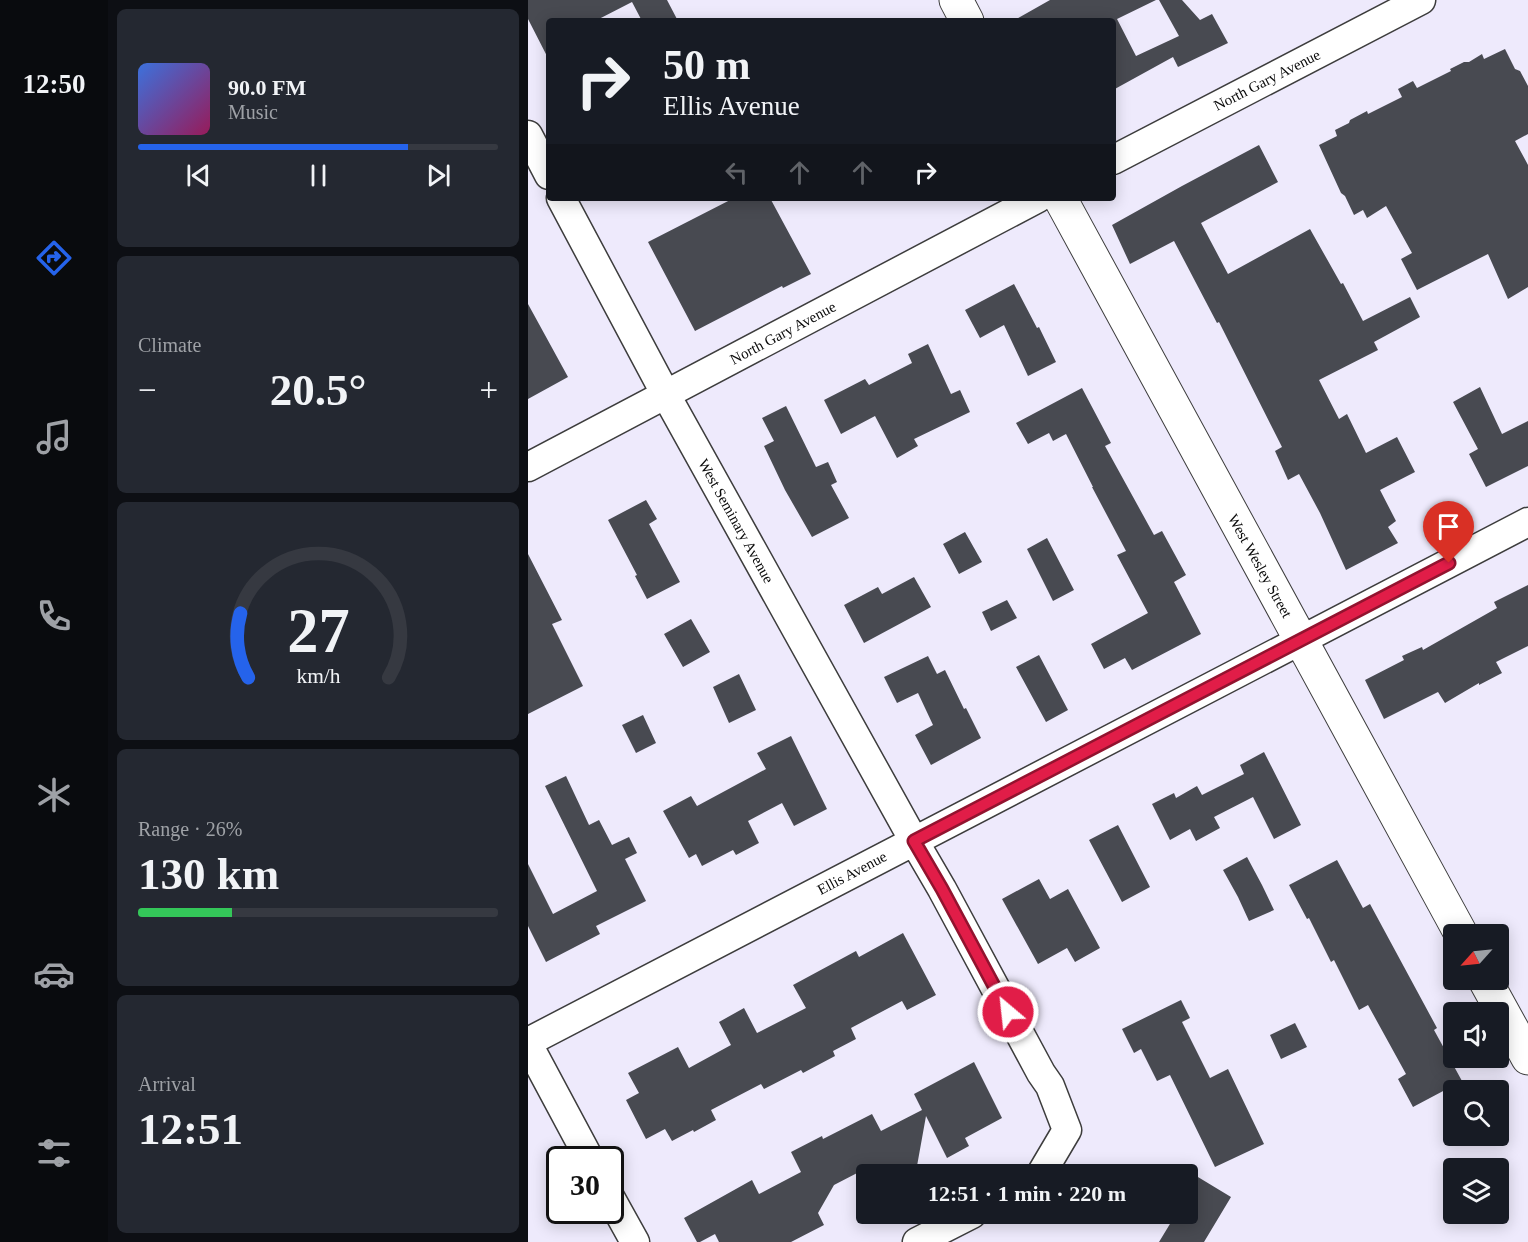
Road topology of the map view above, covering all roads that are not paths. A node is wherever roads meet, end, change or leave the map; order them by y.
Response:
1 (956, 0) edge
2 (1421, 0) edge
3 (965, 18) edge
4 (528, 135) edge
5 (1116, 158) edge
6 (546, 169) edge
7 (563, 201) edge
8 (1032, 201) edge
9 (1062, 201) edge
10 (666, 395) junction
11 (528, 467) edge
12 (1528, 522) edge
13 (1300, 640) junction
14 (914, 841) junction
15 (1456, 924) edge
16 (1491, 990) edge
17 (528, 1043) edge
18 (1528, 1058) edge
19 (583, 1146) edge
20 (1047, 1164) edge
21 (624, 1223) edge
22 (952, 1224) edge
23 (634, 1242) edge
24 (916, 1242) edge

1 - 3 street
2 - 5 street, North Gary Avenue
4 - 6 street
7 - 10 street, West Seminary Avenue
8 - 10 street, North Gary Avenue
9 - 13 street, West Wesley Street
10 - 11 street, North Gary Avenue
10 - 14 street, West Seminary Avenue
12 - 13 street, Ellis Avenue
13 - 14 street, Ellis Avenue
13 - 15 street, West Wesley Street
14 - 17 street, Ellis Avenue
14 - 20 street, West Seminary Avenue
16 - 18 street
17 - 19 street
21 - 23 street
22 - 24 street

